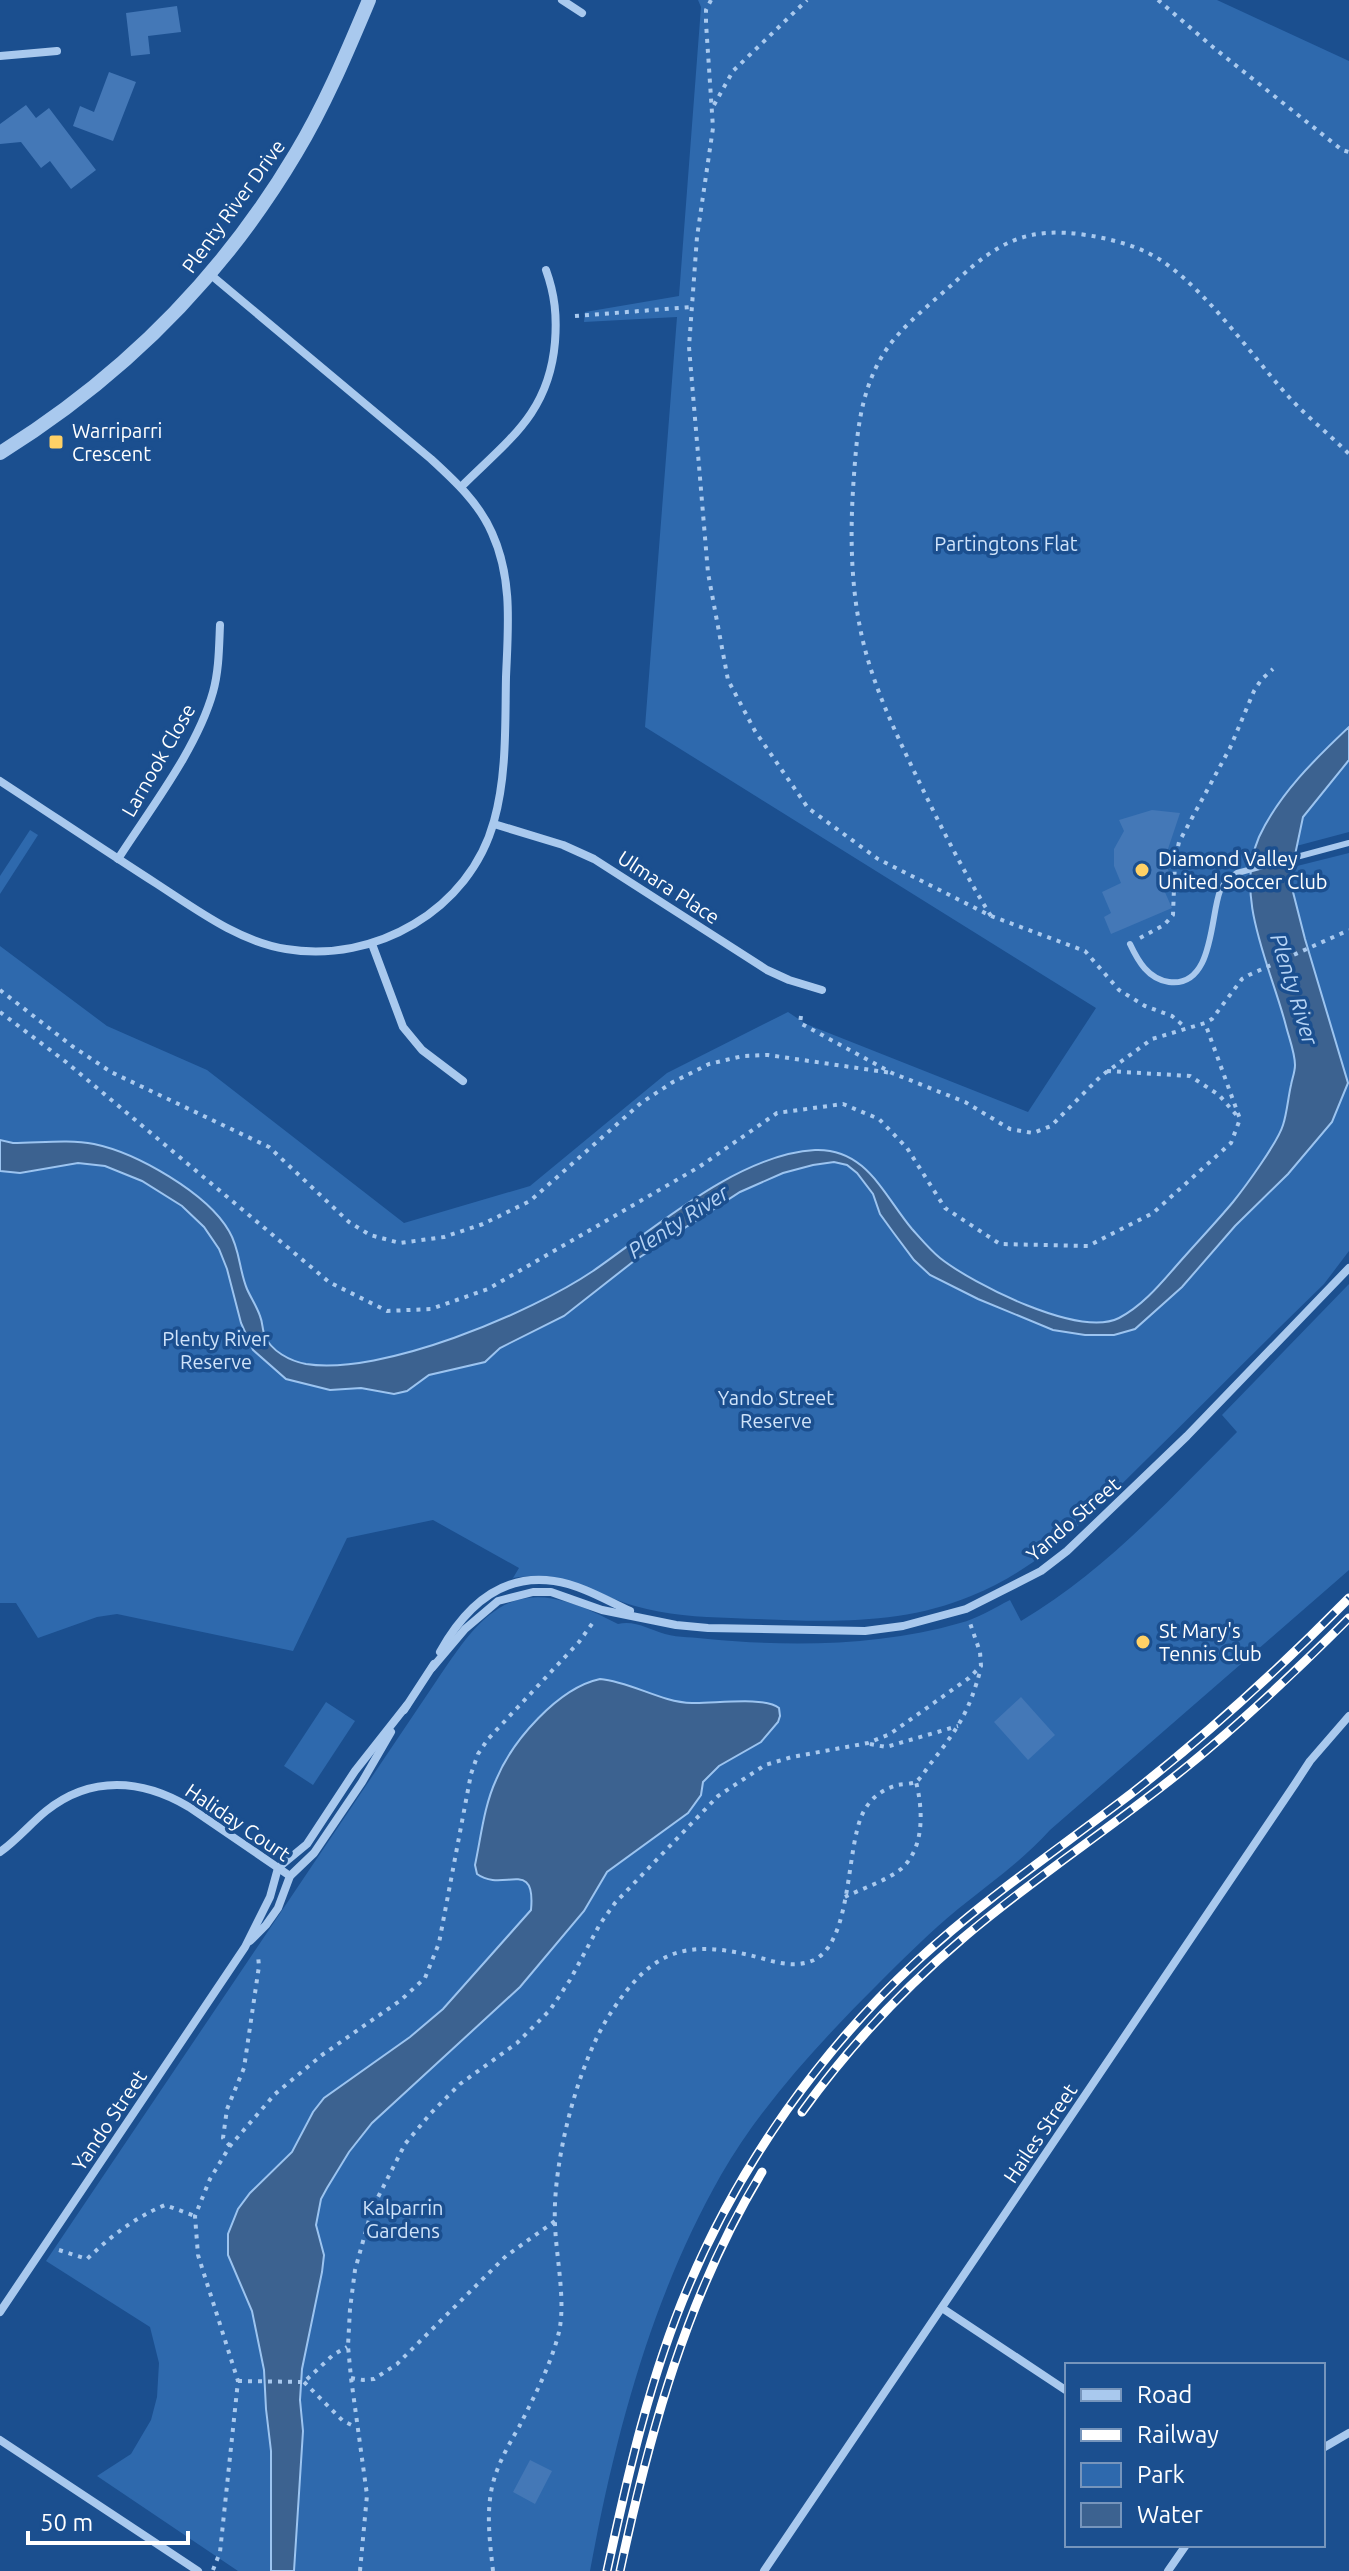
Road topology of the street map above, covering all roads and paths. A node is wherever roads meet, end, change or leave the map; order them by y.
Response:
1 (369, 0) edge
2 (562, 0) edge
3 (711, 0) edge
4 (807, 0) edge
5 (1159, 0) edge
6 (582, 13) dead end
7 (57, 51) dead end
8 (0, 56) edge
9 (713, 108) junction
10 (1349, 152) edge
11 (546, 270) dead end
12 (211, 275) junction
13 (692, 307) junction
14 (575, 316) dead end
15 (0, 453) edge
16 (1349, 454) edge
17 (461, 487) junction
18 (220, 625) dead end
19 (1273, 669) dead end
20 (0, 781) edge
21 (494, 824) junction
22 (1349, 843) edge
23 (118, 859) junction
24 (991, 916) junction
25 (1349, 930) edge
26 (372, 944) junction
27 (1130, 944) joint
28 (0, 990) edge
29 (822, 990) dead end
30 (0, 1012) edge
31 (801, 1016) dead end
32 (1205, 1023) junction
33 (1186, 1028) junction
34 (1107, 1071) junction
35 (892, 1073) junction
36 (463, 1081) dead end
37 (1240, 1119) junction
38 (1349, 1268) edge
39 (966, 1609) junction
40 (602, 1610) junction
41 (641, 1617) junction
42 (981, 1666) junction
43 (432, 1668) junction
44 (407, 1705) junction
45 (1349, 1716) edge
46 (959, 1726) junction
47 (868, 1743) junction
48 (916, 1782) junction
49 (0, 1852) edge
50 (278, 1868) junction
51 (290, 1876) junction
52 (845, 1897) junction
53 (245, 1947) junction
54 (230, 2146) junction
55 (195, 2216) junction
56 (555, 2221) junction
57 (43, 2246) junction
58 (942, 2308) junction
59 (0, 2312) edge
60 (348, 2346) junction
61 (351, 2378) junction
62 (238, 2381) junction
63 (304, 2382) junction
64 (1065, 2390) edge
65 (356, 2427) junction
66 (1349, 2433) edge
67 (0, 2441) edge
68 (1325, 2447) edge
69 (1185, 2547) edge
70 (198, 2571) edge
71 (212, 2571) edge
72 (360, 2571) edge
73 (493, 2571) edge
74 (764, 2571) edge
75 (1168, 2571) edge

1 - 12 street, Plenty River Drive
2 - 6 street
3 - 9 path
4 - 9 path
5 - 10 path
7 - 8 street
9 - 13 path
11 - 17 street
12 - 15 street, Plenty River Drive
12 - 17 street
13 - 14 path
13 - 24 path
16 - 24 path
17 - 21 street
18 - 23 street, Larnook Close
19 - 27 path
20 - 23 street
21 - 26 street
21 - 29 street, Ulmara Place
22 - 27 lane
23 - 26 street
24 - 33 path
25 - 32 path
26 - 36 street
28 - 35 path
30 - 37 path
31 - 35 path
32 - 33 path
32 - 37 path
33 - 34 path
34 - 35 path
34 - 37 path
38 - 39 street, Yando Street
39 - 41 street, Yando Street
39 - 42 path
40 - 41 street, Yando Street
40 - 43 street, Yando Street
40 - 54 path
41 - 43 street, Yando Street
42 - 46 path
42 - 47 path
43 - 44 street, Yando Street
44 - 50 street, Yando Street
44 - 51 street, Yando Street
45 - 58 street, Hailes Street
46 - 47 path
46 - 48 path
47 - 60 path
48 - 52 path
48 - 52 path
49 - 50 street, Haliday Court
50 - 51 street, Haliday Court
50 - 53 street, Yando Street
51 - 53 street, Yando Street
52 - 56 path
53 - 54 path
53 - 57 street, Yando Street
54 - 55 path
55 - 57 path
55 - 62 path
56 - 61 path
56 - 73 path
57 - 59 street, Yando Street
58 - 64 street
58 - 74 street, Hailes Street
60 - 61 path
60 - 63 path
61 - 65 path
62 - 63 path
62 - 71 path
63 - 65 path
65 - 72 path
66 - 68 street
67 - 70 street
69 - 75 street

